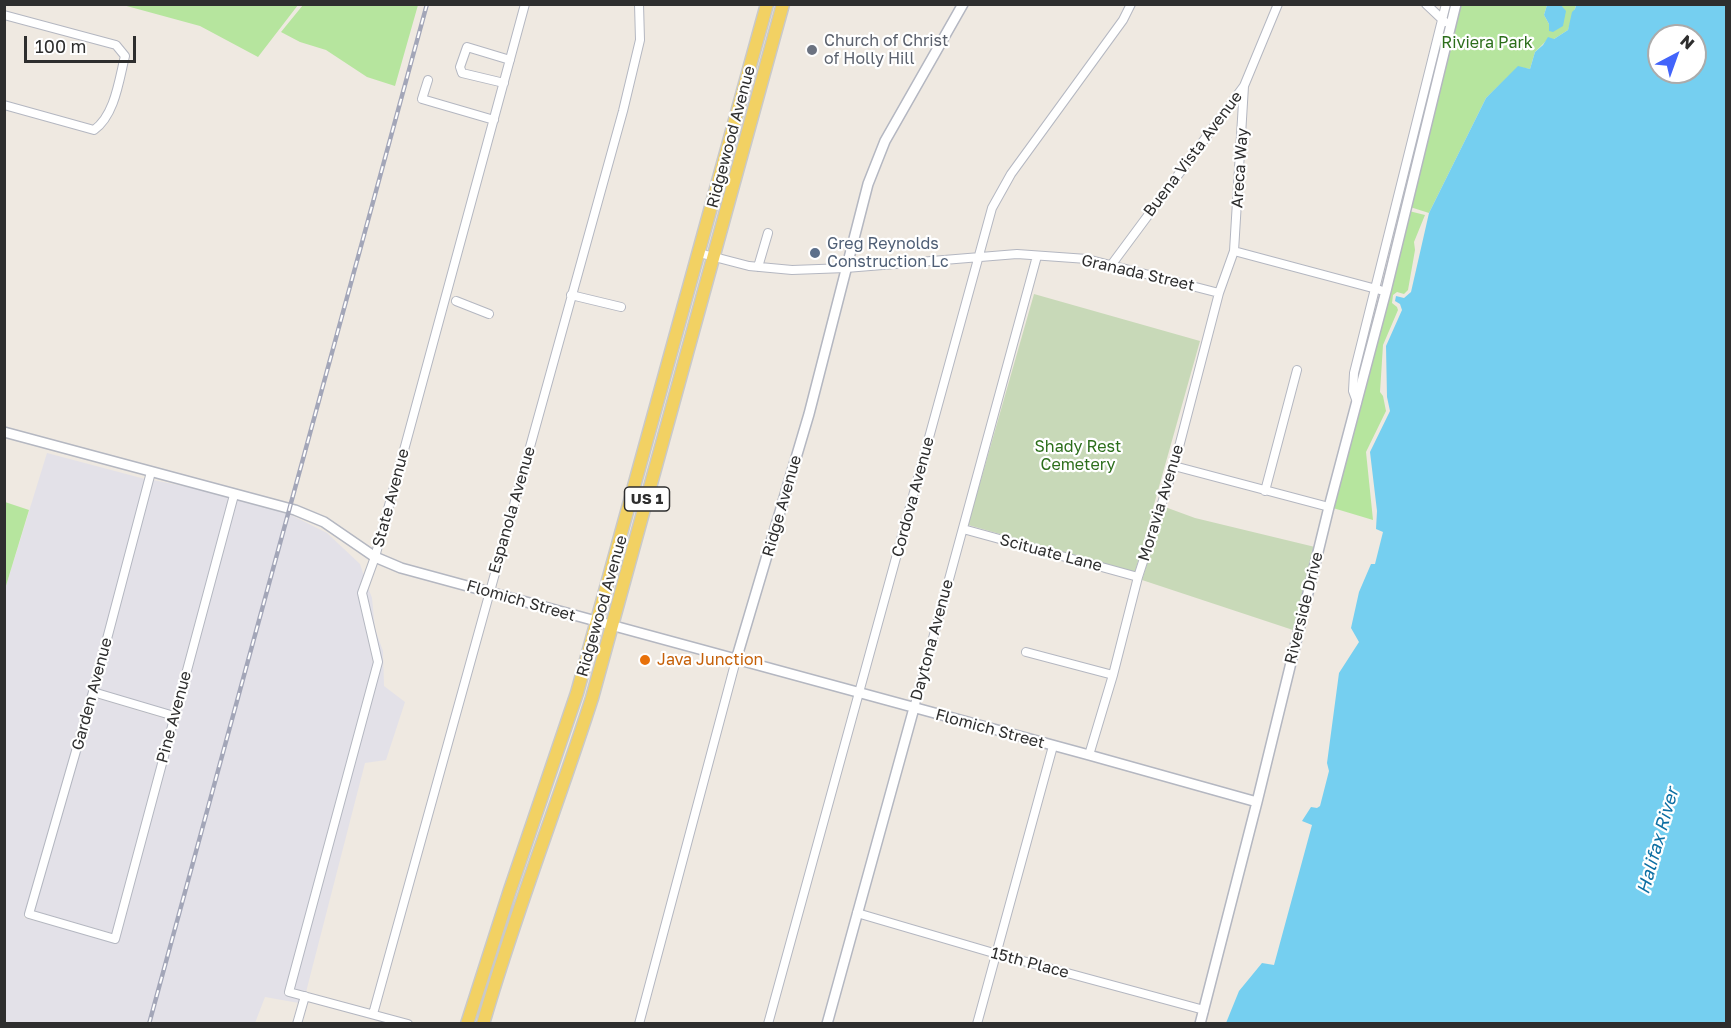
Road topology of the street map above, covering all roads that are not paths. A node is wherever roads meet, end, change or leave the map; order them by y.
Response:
1 (525, 4) edge
2 (639, 4) edge
3 (767, 4) edge
4 (783, 4) edge
5 (963, 4) edge
6 (1131, 4) edge
7 (1278, 4) edge
8 (1426, 4) edge
9 (1453, 6) edge
10 (4, 15) edge
11 (1442, 20) junction
12 (1450, 28) junction
13 (510, 60) junction
14 (428, 80) dead end
15 (504, 83) junction
16 (1244, 86) junction
17 (4, 105) edge
18 (494, 120) junction
19 (768, 233) dead end
20 (1234, 251) junction
21 (699, 253) junction
22 (978, 256) junction
23 (1037, 256) junction
24 (714, 257) junction
25 (1112, 264) junction
26 (758, 267) junction
27 (846, 268) junction
28 (1381, 290) junction
29 (1219, 293) junction
30 (571, 295) junction
31 (456, 301) dead end
32 (621, 307) dead end
33 (489, 314) dead end
34 (1296, 370) dead end
35 (4, 432) edge
36 (1174, 466) junction
37 (151, 472) junction
38 (1265, 491) junction
39 (234, 495) junction
40 (1329, 507) junction
41 (963, 529) junction
42 (375, 557) junction
43 (1138, 577) junction
44 (488, 592) junction
45 (598, 623) junction
46 (612, 627) junction
47 (1026, 652) dead end
48 (736, 660) junction
49 (1113, 675) junction
50 (93, 692) junction
51 (860, 694) junction
52 (914, 708) junction
53 (174, 717) junction
54 (1053, 746) junction
55 (1089, 754) junction
56 (1257, 802) junction
57 (857, 913) junction
58 (115, 939) joint
59 (997, 954) junction
60 (305, 996) junction
61 (1204, 1010) junction
62 (373, 1014) junction
63 (297, 1023) edge
64 (408, 1023) edge
65 (467, 1023) edge
66 (483, 1023) edge
67 (639, 1023) edge
68 (768, 1023) edge
69 (827, 1023) edge
70 (977, 1023) edge
71 (1200, 1023) edge

1 - 13 street, State Avenue
2 - 30 street, Espanola Avenue
3 - 21 main road, Ridgewood Avenue / US 1
4 - 24 main road, Ridgewood Avenue / US 1
5 - 27 street, Ridge Avenue
6 - 22 street, Cordova Avenue
7 - 16 street, Buena Vista Avenue
8 - 11 street
9 - 11 street
9 - 12 street, Riverside Drive
10 - 17 street
11 - 12 street
11 - 28 street
12 - 28 street, Riverside Drive
13 - 15 street, State Avenue
13 - 15 street
14 - 18 street
15 - 18 street, State Avenue
16 - 20 street, Areca Way
16 - 25 street, Buena Vista Avenue
18 - 42 street, State Avenue
19 - 26 street
20 - 28 street
20 - 29 street, Moravia Avenue
21 - 24 street, Granada Street
21 - 45 main road, Ridgewood Avenue / US 1
22 - 23 street, Granada Street
22 - 27 street, Granada Street
22 - 51 street, Cordova Avenue
23 - 25 street, Granada Street
23 - 41 street, Daytona Avenue
24 - 26 street, Granada Street
24 - 46 main road, Ridgewood Avenue / US 1
25 - 29 street, Granada Street
26 - 27 street, Granada Street
27 - 48 street, Ridge Avenue
28 - 40 street, Riverside Drive
29 - 36 street, Moravia Avenue
30 - 32 street
30 - 44 street, Espanola Avenue
31 - 33 street
34 - 38 street
35 - 37 street, Flomich Street
36 - 38 street
36 - 43 street, Moravia Avenue
37 - 39 street, Flomich Street
37 - 50 street, Garden Avenue
38 - 40 street
39 - 42 street, Flomich Street
39 - 53 street, Pine Avenue
40 - 56 street, Riverside Drive
41 - 43 street, Scituate Lane
41 - 52 street, Daytona Avenue
42 - 44 street, Flomich Street
42 - 60 street, State Avenue
43 - 49 street, Moravia Avenue
44 - 45 street, Flomich Street
44 - 62 street, Espanola Avenue
45 - 46 street, Flomich Street
45 - 65 main road, Ridgewood Avenue / US 1
46 - 48 street, Flomich Street
46 - 66 main road, Ridgewood Avenue / US 1
47 - 49 street
48 - 51 street, Flomich Street
48 - 67 street, Ridge Avenue
49 - 55 street, Moravia Avenue
50 - 53 street
50 - 58 street, Garden Avenue
51 - 52 street, Flomich Street
51 - 68 street, Cordova Avenue
52 - 54 street, Flomich Street
52 - 57 street, Daytona Avenue
53 - 58 street, Pine Avenue
54 - 55 street, Flomich Street
54 - 59 street
55 - 56 street, Flomich Street
56 - 61 street, Riverside Drive
57 - 59 street, 15th Place
57 - 69 street, Daytona Avenue
59 - 61 street, 15th Place
59 - 70 street
60 - 62 street
60 - 63 street
61 - 71 street, Riverside Drive
62 - 64 street

